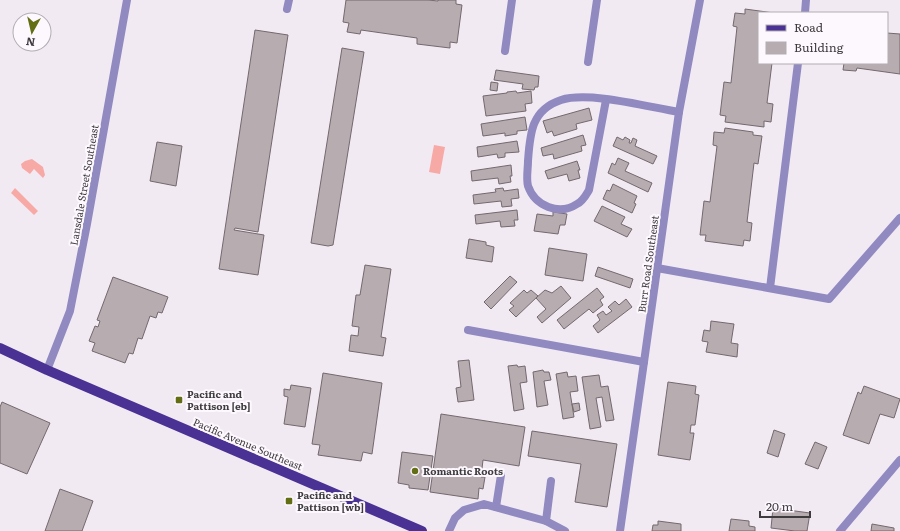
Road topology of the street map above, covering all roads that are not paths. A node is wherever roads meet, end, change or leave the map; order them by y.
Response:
1 (128, 0) edge
2 (289, 0) edge
3 (512, 0) edge
4 (597, 0) edge
5 (700, 0) edge
6 (806, 0) edge
7 (287, 9) dead end
8 (804, 12) edge
9 (505, 51) dead end
10 (588, 62) dead end
11 (798, 64) edge
12 (606, 100) junction
13 (678, 112) junction
14 (900, 218) edge
15 (657, 268) junction
16 (770, 288) junction
17 (468, 330) dead end
18 (0, 348) edge
19 (644, 362) junction
20 (47, 370) junction
21 (900, 460) edge
22 (501, 476) dead end
23 (551, 481) dead end
24 (496, 507) junction
25 (546, 521) junction
26 (422, 531) edge
27 (449, 531) edge
28 (565, 531) edge
29 (620, 531) edge
30 (840, 531) edge

1 - 20 street, Lansdale Street Southeast
2 - 7 street
3 - 9 street
4 - 10 street
5 - 13 street, Burr Road Southeast
6 - 8 street
11 - 16 street
12 - 12 street
12 - 13 street
13 - 15 street, Burr Road Southeast
14 - 16 street
15 - 16 street
15 - 19 street, Burr Road Southeast
17 - 19 street
18 - 20 main road, Pacific Avenue Southeast
19 - 29 street, Burr Road Southeast
20 - 26 main road, Pacific Avenue Southeast
21 - 30 street
22 - 24 street
23 - 25 street
24 - 25 street
24 - 27 street
25 - 28 street

